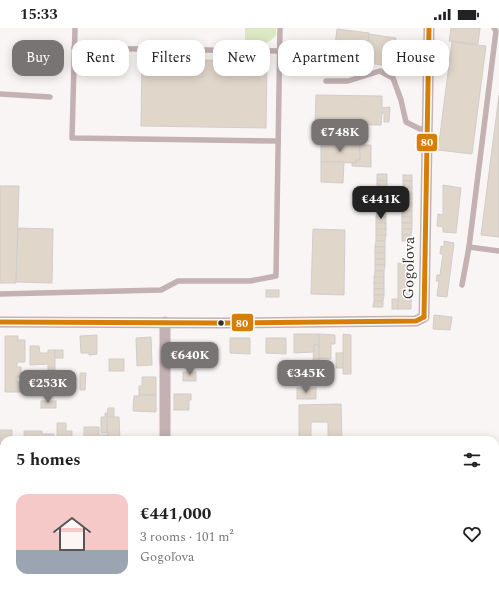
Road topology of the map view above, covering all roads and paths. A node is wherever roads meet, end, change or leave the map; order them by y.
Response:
1 (75, 28) edge
2 (280, 28) edge
3 (428, 28) edge
4 (494, 28) edge
5 (74, 40) edge
6 (280, 40) edge
7 (129, 49) edge
8 (278, 52) edge
9 (73, 76) edge
10 (279, 76) edge
11 (326, 81) dead end
12 (0, 94) edge
13 (50, 98) dead end
14 (427, 128) junction
15 (278, 141) junction
16 (469, 247) junction
17 (499, 251) edge
18 (462, 285) dead end
19 (0, 294) edge
20 (0, 322) edge
21 (165, 322) junction
22 (165, 436) edge

1 - 5 lane
2 - 6 lane
3 - 14 street, Gogoľova
4 - 16 lane
7 - 8 lane
9 - 15 lane
10 - 15 lane
11 - 14 lane
12 - 13 lane
14 - 21 street, Gogoľova
15 - 19 lane
16 - 17 lane
16 - 18 lane
20 - 21 street
21 - 22 street

